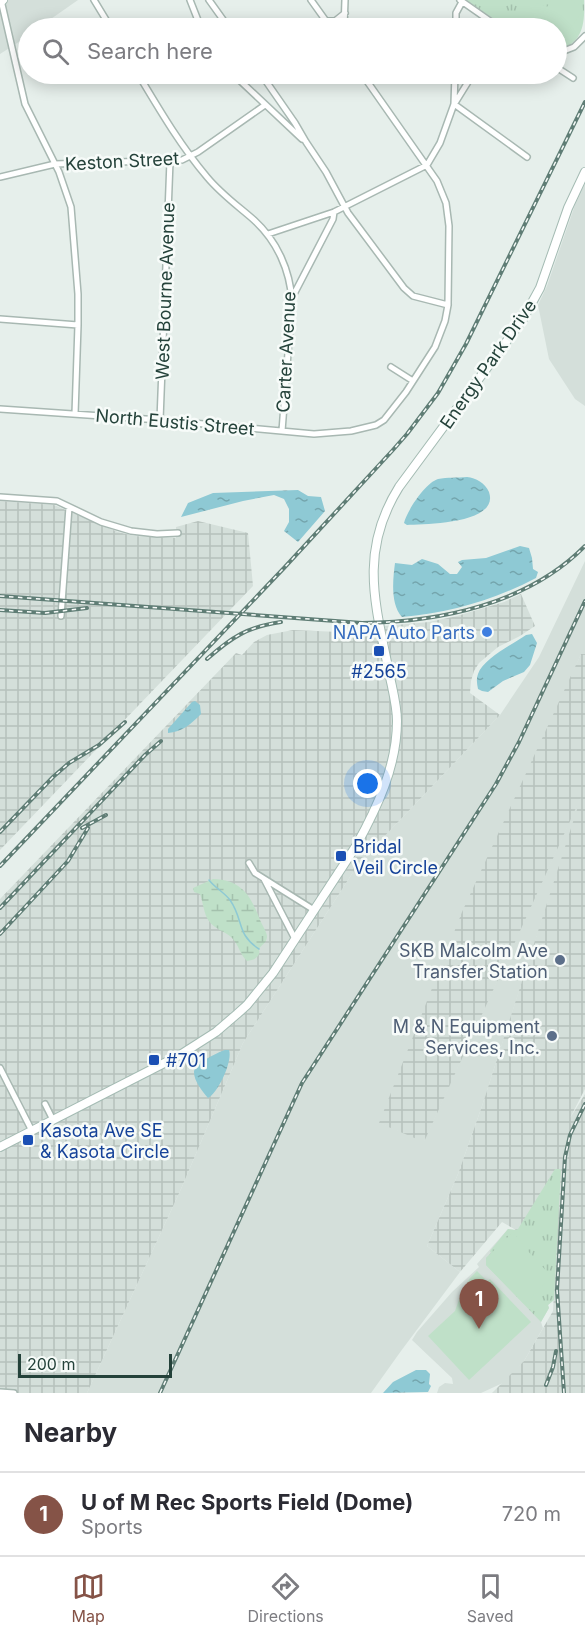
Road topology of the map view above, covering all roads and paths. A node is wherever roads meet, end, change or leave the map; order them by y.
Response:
1 (94, 0) edge
2 (190, 0) edge
3 (209, 0) edge
4 (311, 0) edge
5 (345, 0) edge
6 (2, 1) edge
7 (461, 1) edge
8 (345, 13) junction
9 (105, 18) edge
10 (197, 18) edge
11 (222, 18) edge
12 (323, 18) edge
13 (339, 18) edge
14 (345, 18) edge
15 (456, 18) edge
16 (486, 18) edge
17 (585, 36) edge
18 (567, 50) edge
19 (18, 73) edge
20 (567, 74) edge
21 (573, 78) dead end
22 (21, 84) edge
23 (144, 84) edge
24 (243, 84) edge
25 (268, 84) edge
26 (369, 84) edge
27 (455, 84) edge
28 (467, 84) edge
29 (265, 105) junction
30 (454, 105) junction
31 (306, 142) junction
32 (191, 156) junction
33 (527, 157) dead end
34 (170, 161) junction
35 (54, 164) junction
36 (427, 165) junction
37 (585, 172) edge
38 (0, 177) edge
39 (344, 206) junction
40 (334, 212) junction
41 (268, 234) junction
42 (292, 297) junction
43 (448, 304) junction
44 (0, 319) edge
45 (78, 325) junction
46 (391, 367) dead end
47 (413, 381) junction
48 (0, 409) edge
49 (75, 414) junction
50 (160, 420) junction
51 (282, 431) junction
52 (0, 497) edge
53 (69, 507) junction
54 (178, 533) dead end
55 (61, 616) dead end
56 (249, 863) dead end
57 (264, 879) junction
58 (314, 910) junction
59 (295, 939) junction
60 (0, 1068) edge
61 (45, 1104) dead end
62 (52, 1120) junction
63 (32, 1131) junction
64 (0, 1147) edge
65 (0, 1392) edge
66 (14, 1393) edge

1 - 9 street
2 - 10 street
3 - 11 street
4 - 12 street
5 - 8 street
6 - 19 street
7 - 15 street
7 - 16 street
8 - 13 street
8 - 14 street
17 - 18 street
20 - 21 street
22 - 35 street
23 - 32 street, Carter Avenue
24 - 29 street
25 - 31 street
26 - 36 street
27 - 30 street
28 - 30 street
29 - 31 street
29 - 32 street, Keston Street
30 - 33 street
30 - 36 street
31 - 39 street
32 - 34 street, Keston Street
32 - 41 street, Carter Avenue
34 - 35 street, Keston Street
34 - 50 street, West Bourne Avenue
35 - 38 street, Keston Street
35 - 45 street
36 - 39 street
36 - 43 street
37 - 58 street, Energy Park Drive
39 - 40 street
39 - 43 street
40 - 41 street
40 - 42 street
41 - 42 street, Carter Avenue
42 - 51 street, Carter Avenue
43 - 47 street
44 - 45 street
45 - 49 street
46 - 47 street
47 - 51 street, North Eustis Street
48 - 49 street, North Eustis Street
49 - 50 street, North Eustis Street
50 - 51 street, North Eustis Street
52 - 53 street
53 - 54 street
53 - 55 street
56 - 57 street
57 - 58 street
57 - 59 street
58 - 59 street, Energy Park Drive
59 - 62 street, Energy Park Drive
60 - 63 street
61 - 62 street
62 - 63 street, Energy Park Drive
63 - 64 street, Energy Park Drive
65 - 66 street

